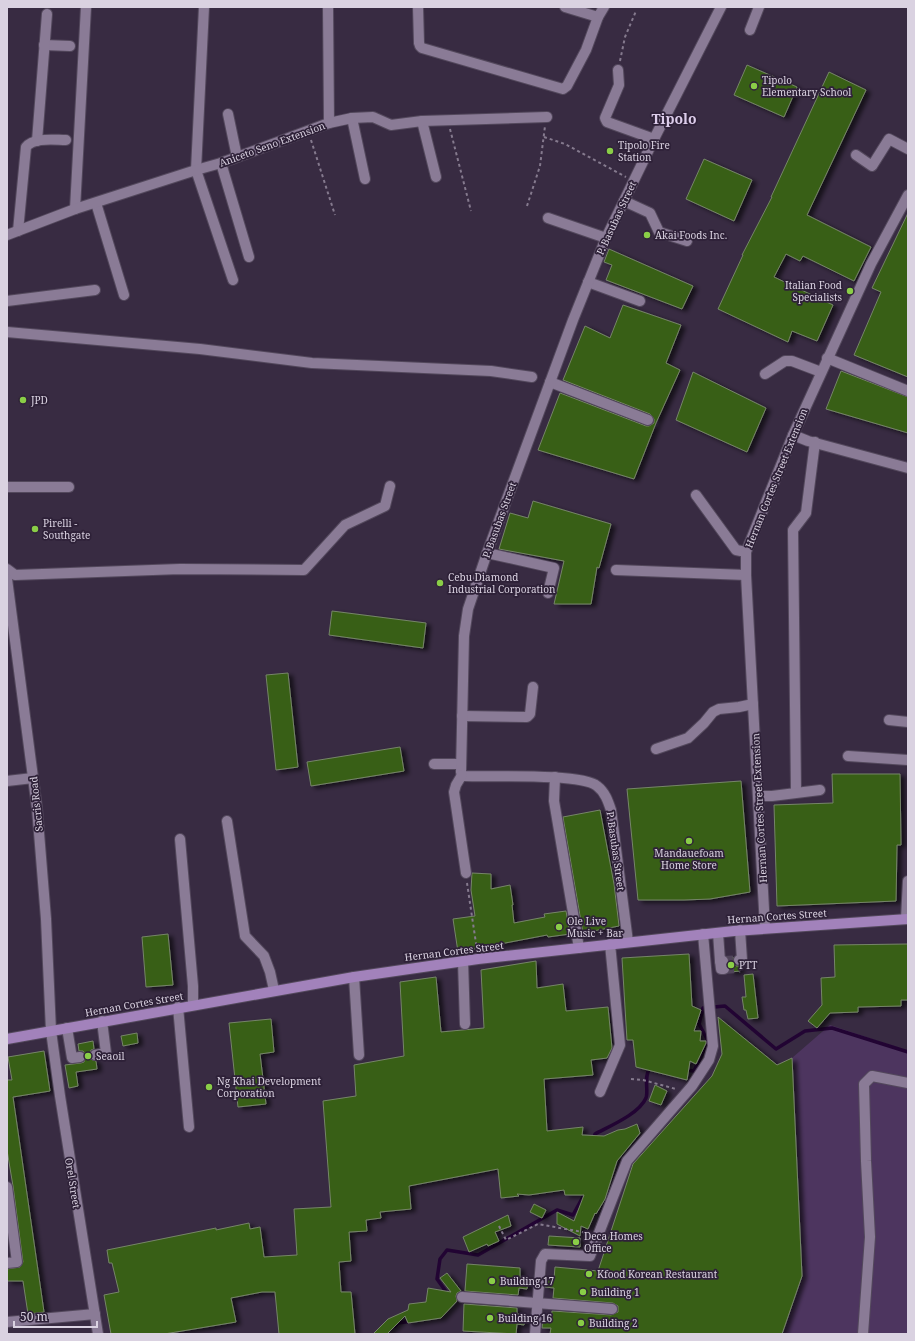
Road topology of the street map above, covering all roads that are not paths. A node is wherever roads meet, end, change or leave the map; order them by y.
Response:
1 (86, 7) edge
2 (204, 7) edge
3 (328, 7) edge
4 (418, 7) edge
5 (565, 7) edge
6 (604, 7) edge
7 (721, 7) edge
8 (759, 7) edge
9 (47, 14) dead end
10 (598, 17) junction
11 (750, 30) dead end
12 (44, 45) junction
13 (70, 46) dead end
14 (618, 70) road end
15 (228, 114) dead end
16 (547, 117) road end
17 (352, 118) junction
18 (422, 122) junction
19 (329, 123) junction
20 (66, 140) dead end
21 (654, 140) junction
22 (37, 141) junction
23 (908, 149) edge
24 (856, 155) dead end
25 (237, 157) junction
26 (221, 163) junction
27 (196, 170) junction
28 (436, 177) dead end
29 (365, 180) dead end
30 (908, 195) edge
31 (624, 201) junction
32 (96, 203) junction
33 (905, 208) edge
34 (75, 210) junction
35 (548, 218) dead end
36 (18, 231) junction
37 (7, 235) edge
38 (606, 238) junction
39 (687, 242) dead end
40 (249, 257) dead end
41 (233, 280) dead end
42 (588, 282) junction
43 (95, 290) dead end
44 (124, 294) dead end
45 (7, 301) edge
46 (640, 301) dead end
47 (7, 332) edge
48 (827, 358) junction
49 (821, 372) junction
50 (765, 374) dead end
51 (532, 377) dead end
52 (550, 382) junction
53 (908, 391) edge
54 (648, 420) dead end
55 (793, 435) junction
56 (815, 442) junction
57 (908, 468) edge
58 (390, 486) dead end
59 (7, 487) edge
60 (69, 487) dead end
61 (696, 495) dead end
62 (487, 552) junction
63 (746, 552) junction
64 (7, 569) edge
65 (616, 570) dead end
66 (746, 575) junction
67 (7, 579) edge
68 (548, 593) dead end
69 (533, 687) dead end
70 (753, 704) junction
71 (462, 716) junction
72 (888, 720) dead end
73 (908, 722) edge
74 (656, 749) dead end
75 (848, 756) dead end
76 (908, 760) edge
77 (434, 764) dead end
78 (461, 764) junction
79 (462, 775) junction
80 (555, 777) junction
81 (33, 778) junction
82 (7, 781) edge
83 (820, 790) dead end
84 (796, 792) junction
85 (758, 796) junction
86 (227, 821) dead end
87 (180, 839) dead end
88 (466, 873) road end
89 (908, 881) edge
90 (907, 919) edge
91 (765, 928) junction
92 (740, 930) junction
93 (718, 932) junction
94 (703, 934) junction
95 (628, 942) junction
96 (610, 944) junction
97 (580, 948) junction
98 (463, 961) junction
99 (740, 962) dead end
100 (722, 964) dead end
101 (354, 977) junction
102 (274, 990) junction
103 (194, 1005) junction
104 (178, 1008) junction
105 (102, 1022) junction
106 (465, 1024) dead end
107 (67, 1028) junction
108 (51, 1031) junction
109 (7, 1039) edge
110 (95, 1055) dead end
111 (359, 1055) dead end
112 (55, 1061) junction
113 (908, 1083) edge
114 (600, 1092) dead end
115 (189, 1127) dead end
116 (7, 1188) edge
117 (7, 1263) edge
118 (462, 1297) dead end
119 (538, 1302) junction
120 (612, 1309) dead end
121 (94, 1314) junction
122 (7, 1322) edge
123 (98, 1334) edge
124 (535, 1334) edge
125 (863, 1334) edge

1 - 34 street
2 - 27 street
3 - 19 street
4 - 10 street
5 - 10 street
6 - 10 street
7 - 21 street, P. Basubas Street
8 - 11 street
9 - 12 street
12 - 13 street
12 - 22 street
14 - 21 street
15 - 25 street
16 - 18 street, Aniceto Seno Extension
17 - 18 street, Aniceto Seno Extension
17 - 19 street, Aniceto Seno Extension
17 - 29 street
18 - 28 street
19 - 25 street, Aniceto Seno Extension
20 - 22 street
21 - 31 street, P. Basubas Street
22 - 36 street
23 - 24 street
25 - 26 street, Aniceto Seno Extension
26 - 27 street, Aniceto Seno Extension
26 - 40 street
27 - 32 street, Aniceto Seno Extension
27 - 41 street
30 - 33 street, Hernan Cortes Street Extension
31 - 38 street, P. Basubas Street
31 - 39 street
32 - 34 street, Aniceto Seno Extension
32 - 44 street
33 - 48 street, Hernan Cortes Street Extension
34 - 36 street, Aniceto Seno Extension
35 - 38 street
36 - 37 street, Aniceto Seno Extension
38 - 42 street, P. Basubas Street
42 - 46 street
42 - 52 street, P. Basubas Street
43 - 45 street
47 - 51 street
48 - 49 street, Hernan Cortes Street Extension
48 - 53 street
49 - 50 street
49 - 55 street, Hernan Cortes Street Extension
52 - 54 street
52 - 62 street, P. Basubas Street
55 - 56 street
55 - 63 street, Hernan Cortes Street Extension
56 - 57 street
56 - 84 street
58 - 64 street
59 - 60 street
61 - 63 street
62 - 68 street
62 - 71 street, P. Basubas Street
63 - 66 street, Hernan Cortes Street Extension
65 - 66 street
66 - 70 street, Hernan Cortes Street Extension
67 - 81 street, Sacris Road
69 - 71 street
70 - 74 street
70 - 85 street, Hernan Cortes Street Extension
71 - 78 street, P. Basubas Street
72 - 73 street
75 - 76 street
77 - 78 street
78 - 79 street, P. Basubas Street
79 - 80 street, P. Basubas Street
79 - 88 street
80 - 95 street, P. Basubas Street
80 - 97 street
81 - 82 street
81 - 108 street, Sacris Road
83 - 84 street
84 - 85 street
85 - 91 street, Hernan Cortes Street Extension
86 - 102 street
87 - 103 street
89 - 90 street
90 - 91 main road, Hernan Cortes Street
91 - 92 main road, Hernan Cortes Street
92 - 93 main road, Hernan Cortes Street
92 - 99 street
93 - 94 main road, Hernan Cortes Street
93 - 100 street
94 - 95 main road, Hernan Cortes Street
94 - 119 street
95 - 96 main road, Hernan Cortes Street
96 - 97 main road, Hernan Cortes Street
96 - 114 street
97 - 98 main road, Hernan Cortes Street
98 - 101 main road, Hernan Cortes Street
98 - 106 street
101 - 102 main road, Hernan Cortes Street
101 - 111 street
102 - 103 main road, Hernan Cortes Street
103 - 104 main road, Hernan Cortes Street
104 - 105 main road, Hernan Cortes Street
104 - 115 street
105 - 107 main road, Hernan Cortes Street
105 - 110 street
107 - 108 main road, Hernan Cortes Street
107 - 112 street
108 - 109 main road, Hernan Cortes Street
108 - 112 street, Orel Street
112 - 121 street, Orel Street
113 - 125 street
116 - 117 street
118 - 119 street
119 - 120 street
119 - 124 street
121 - 122 street
121 - 123 street, Orel Street

